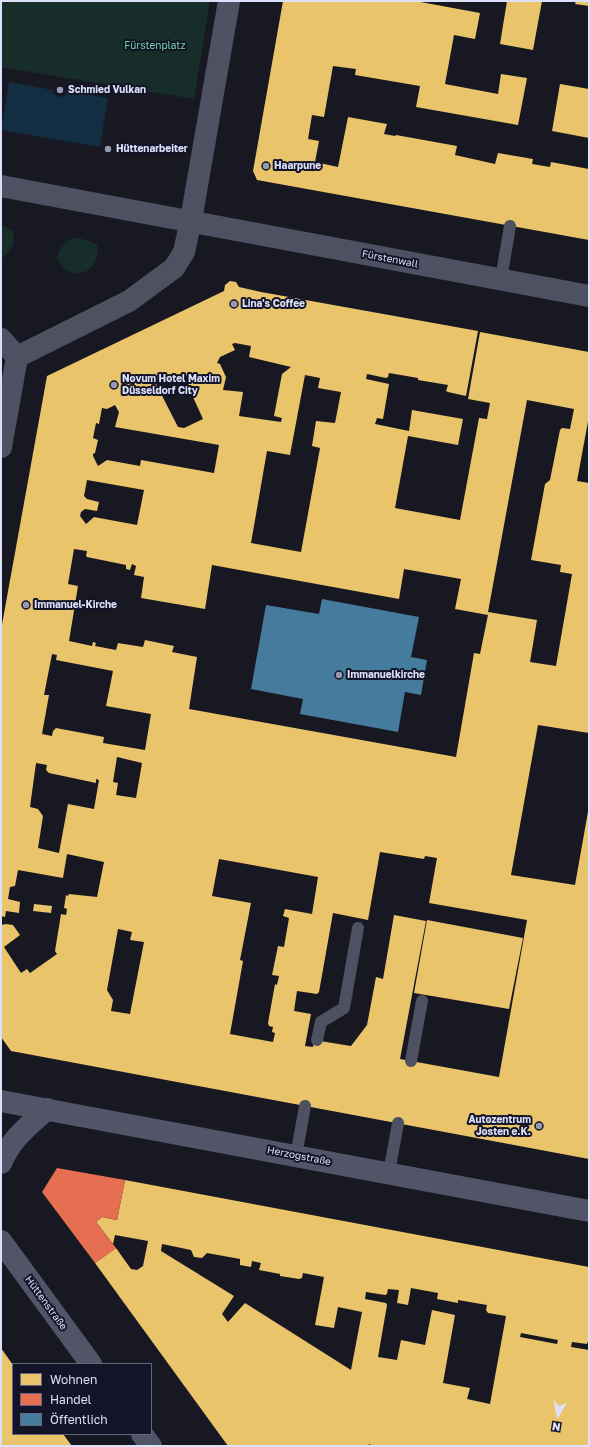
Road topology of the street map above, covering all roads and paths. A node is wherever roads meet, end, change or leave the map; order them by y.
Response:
1 (229, 1) edge
2 (1, 186) edge
3 (191, 220) junction
4 (510, 226) dead end
5 (501, 279) junction
6 (589, 296) edge
7 (1, 339) edge
8 (17, 357) junction
9 (1, 447) edge
10 (358, 928) dead end
11 (422, 1001) dead end
12 (317, 1040) dead end
13 (411, 1061) dead end
14 (4, 1099) edge
15 (305, 1106) dead end
16 (47, 1109) junction
17 (398, 1123) dead end
18 (296, 1156) junction
19 (3, 1159) edge
20 (389, 1173) junction
21 (589, 1211) edge
22 (1, 1241) edge
23 (90, 1363) edge
24 (143, 1435) edge
25 (150, 1446) edge

1 - 3 street
2 - 3 street
3 - 5 street, Fürstenwall
3 - 8 street
4 - 5 lane
5 - 6 street, Fürstenwall
7 - 8 street
8 - 9 street
10 - 12 lane
11 - 13 lane
14 - 16 main road, Herzogstraße
15 - 18 lane
16 - 18 main road, Herzogstraße
16 - 19 main road
17 - 20 lane
18 - 20 main road, Herzogstraße
20 - 21 main road, Herzogstraße
22 - 23 main road, Hüttenstraße
24 - 25 main road

